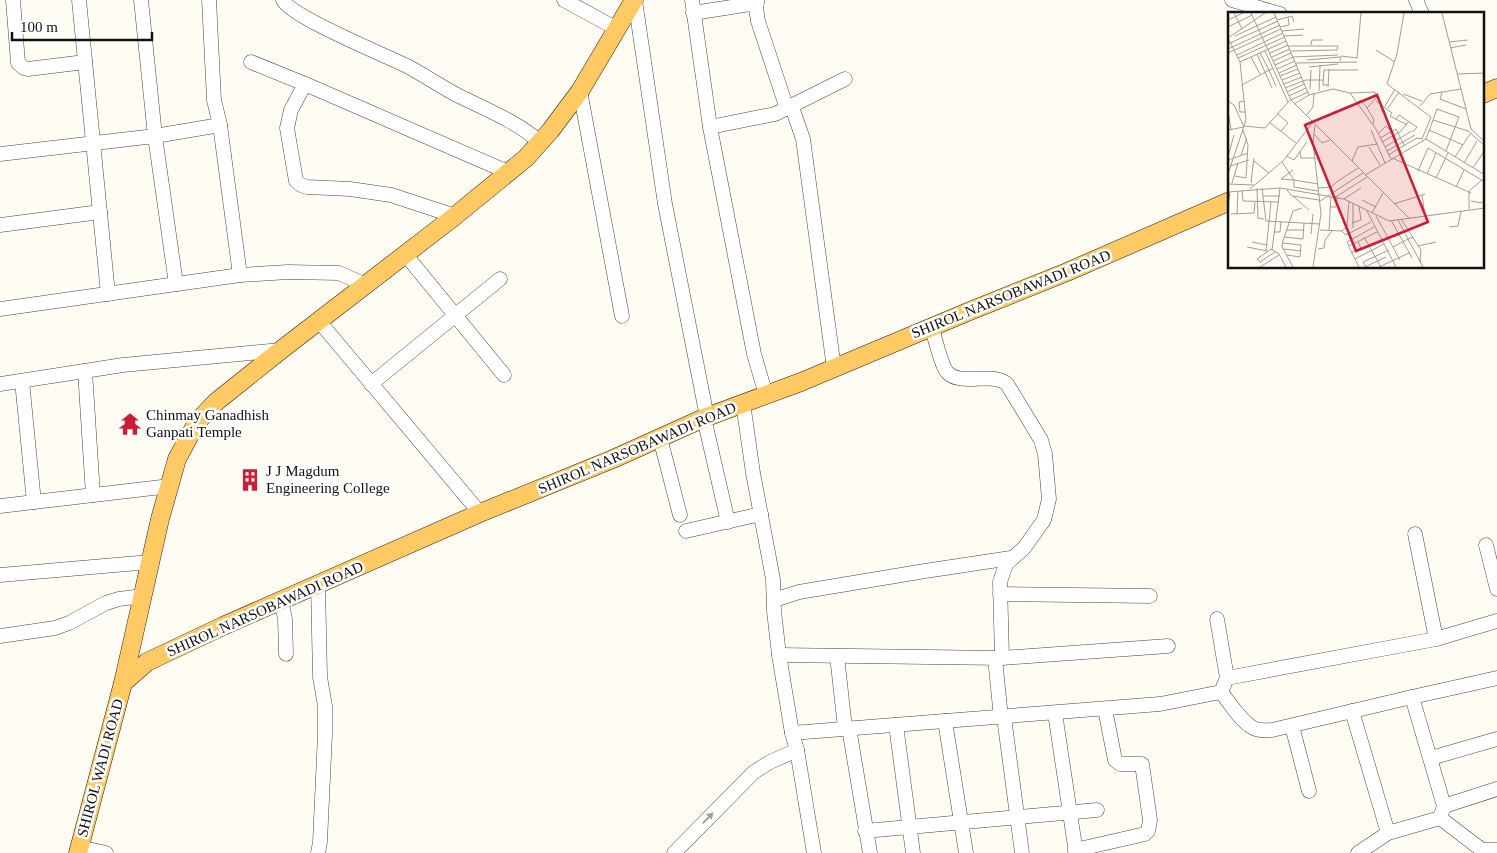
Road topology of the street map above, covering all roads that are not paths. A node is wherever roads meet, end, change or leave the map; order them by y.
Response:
1 (12, 0) edge
2 (79, 0) edge
3 (141, 0) edge
4 (209, 0) edge
5 (283, 0) edge
6 (564, 0) edge
7 (635, 0) edge
8 (1232, 0) edge
9 (1416, 0) edge
10 (757, 2) edge
11 (1260, 4) edge
12 (693, 6) edge
13 (1276, 12) edge
14 (1421, 12) edge
15 (617, 29) junction
16 (85, 62) junction
17 (251, 62) dead end
18 (845, 79) dead end
19 (305, 84) junction
20 (580, 91) junction
21 (789, 108) junction
22 (220, 125) junction
23 (710, 127) junction
24 (155, 136) junction
25 (540, 142) junction
26 (93, 143) junction
27 (0, 154) edge
28 (508, 172) junction
29 (1228, 202) edge
30 (100, 212) junction
31 (454, 216) junction
32 (0, 225) edge
33 (405, 254) junction
34 (240, 275) junction
35 (500, 279) dead end
36 (176, 284) junction
37 (366, 285) junction
38 (108, 294) junction
39 (0, 309) edge
40 (456, 315) junction
41 (622, 316) dead end
42 (318, 320) junction
43 (932, 327) junction
44 (281, 350) junction
45 (834, 368) junction
46 (85, 371) junction
47 (504, 375) dead end
48 (22, 381) junction
49 (0, 384) edge
50 (371, 384) junction
51 (766, 395) junction
52 (743, 404) junction
53 (705, 418) junction
54 (660, 438) junction
55 (170, 486) junction
56 (93, 495) junction
57 (34, 502) junction
58 (0, 506) edge
59 (480, 513) junction
60 (680, 514) dead end
61 (761, 514) junction
62 (728, 522) junction
63 (686, 531) dead end
64 (1415, 534) dead end
65 (1486, 545) dead end
66 (1011, 558) junction
67 (150, 562) junction
68 (0, 576) edge
69 (318, 585) junction
70 (1497, 589) edge
71 (1000, 594) junction
72 (143, 596) junction
73 (1150, 596) dead end
74 (281, 600) junction
75 (774, 600) junction
76 (1217, 619) dead end
77 (1497, 621) edge
78 (0, 636) edge
79 (1436, 639) junction
80 (1168, 646) dead end
81 (286, 654) dead end
82 (779, 655) junction
83 (837, 656) junction
84 (998, 658) junction
85 (1227, 678) junction
86 (1497, 678) edge
87 (123, 682) junction
88 (1221, 692) junction
89 (1412, 697) junction
90 (1105, 709) junction
91 (1352, 711) junction
92 (1055, 713) junction
93 (1002, 718) junction
94 (945, 721) junction
95 (896, 725) junction
96 (1292, 726) junction
97 (847, 728) junction
98 (792, 734) junction
99 (1497, 739) edge
100 (797, 750) junction
101 (1431, 758) junction
102 (1497, 789) edge
103 (1309, 791) dead end
104 (1097, 810) dead end
105 (1442, 812) junction
106 (1069, 814) junction
107 (1016, 817) junction
108 (961, 822) junction
109 (910, 827) junction
110 (865, 831) junction
111 (1388, 833) junction
112 (685, 848) edge
113 (78, 850) edge
114 (1497, 850) edge
115 (1076, 851) edge
116 (106, 853) edge
117 (318, 853) edge
118 (674, 853) edge
119 (814, 853) edge
120 (870, 853) edge
121 (913, 853) edge
122 (966, 853) edge
123 (1022, 853) edge
124 (1358, 853) edge

1 - 16 street
2 - 16 street
3 - 24 street
4 - 22 street
5 - 25 street
6 - 15 street
7 - 15 main road
7 - 53 street
8 - 11 street
9 - 14 street
10 - 12 street
10 - 21 street
11 - 13 street
12 - 23 street
15 - 20 main road
16 - 26 street
17 - 19 street
18 - 21 street
19 - 28 street
19 - 31 street
20 - 25 main road
20 - 41 street
21 - 23 street
21 - 45 street
22 - 24 street
22 - 34 street
23 - 51 street
24 - 26 street
24 - 36 street
25 - 28 main road
26 - 27 street
26 - 30 street
28 - 31 main road
29 - 43 main road, SHIROL NARSOBAWADI ROAD
30 - 32 street
30 - 38 street
31 - 33 main road
33 - 37 main road
33 - 40 street
34 - 36 street
34 - 37 street
35 - 40 street
36 - 38 street
37 - 42 main road
38 - 39 street
40 - 47 street
40 - 50 street
42 - 44 main road
42 - 50 street
43 - 45 main road, SHIROL NARSOBAWADI ROAD
43 - 66 street
44 - 46 street
44 - 55 main road
45 - 51 main road, SHIROL NARSOBAWADI ROAD
46 - 48 street
46 - 56 street
48 - 49 street
48 - 57 street
50 - 59 street
51 - 52 main road, SHIROL NARSOBAWADI ROAD
52 - 53 main road, SHIROL NARSOBAWADI ROAD
52 - 61 street
53 - 54 main road, SHIROL NARSOBAWADI ROAD
53 - 62 street
54 - 59 main road, SHIROL NARSOBAWADI ROAD
54 - 60 street
55 - 56 street
55 - 67 main road
56 - 57 street
57 - 58 street
59 - 69 main road, SHIROL NARSOBAWADI ROAD
61 - 62 street
61 - 75 street
62 - 63 street
64 - 79 street
65 - 70 street
66 - 71 street
66 - 75 street
67 - 68 street
67 - 72 main road
69 - 74 main road, SHIROL NARSOBAWADI ROAD
69 - 117 street
71 - 73 street
71 - 84 street
72 - 78 street
72 - 87 main road
74 - 81 street
74 - 87 main road, SHIROL NARSOBAWADI ROAD
75 - 82 street
76 - 85 street
77 - 79 street
79 - 85 street
80 - 84 street
82 - 83 street
82 - 98 street
83 - 84 street
83 - 97 street
84 - 93 street
85 - 88 street
86 - 89 street
87 - 113 main road, SHIROL WADI ROAD
88 - 90 street
88 - 96 street
89 - 91 street
89 - 101 street
90 - 92 street
90 - 115 street
91 - 96 street
91 - 111 street
92 - 93 street
92 - 106 street
93 - 94 street
93 - 107 street
94 - 95 street
94 - 108 street
95 - 97 street
95 - 109 street
96 - 103 street
97 - 98 street
97 - 110 street
98 - 100 street
99 - 101 street
112 -> 100 street
100 - 119 street
101 - 105 street
102 - 105 street
104 - 106 street
105 - 111 street
105 - 114 street
106 - 107 street
106 - 115 street
107 - 108 street
107 - 123 street
108 - 109 street
108 - 122 street
109 - 110 street
109 - 121 street
110 - 120 street
111 - 124 street
112 - 118 street
113 - 116 street

